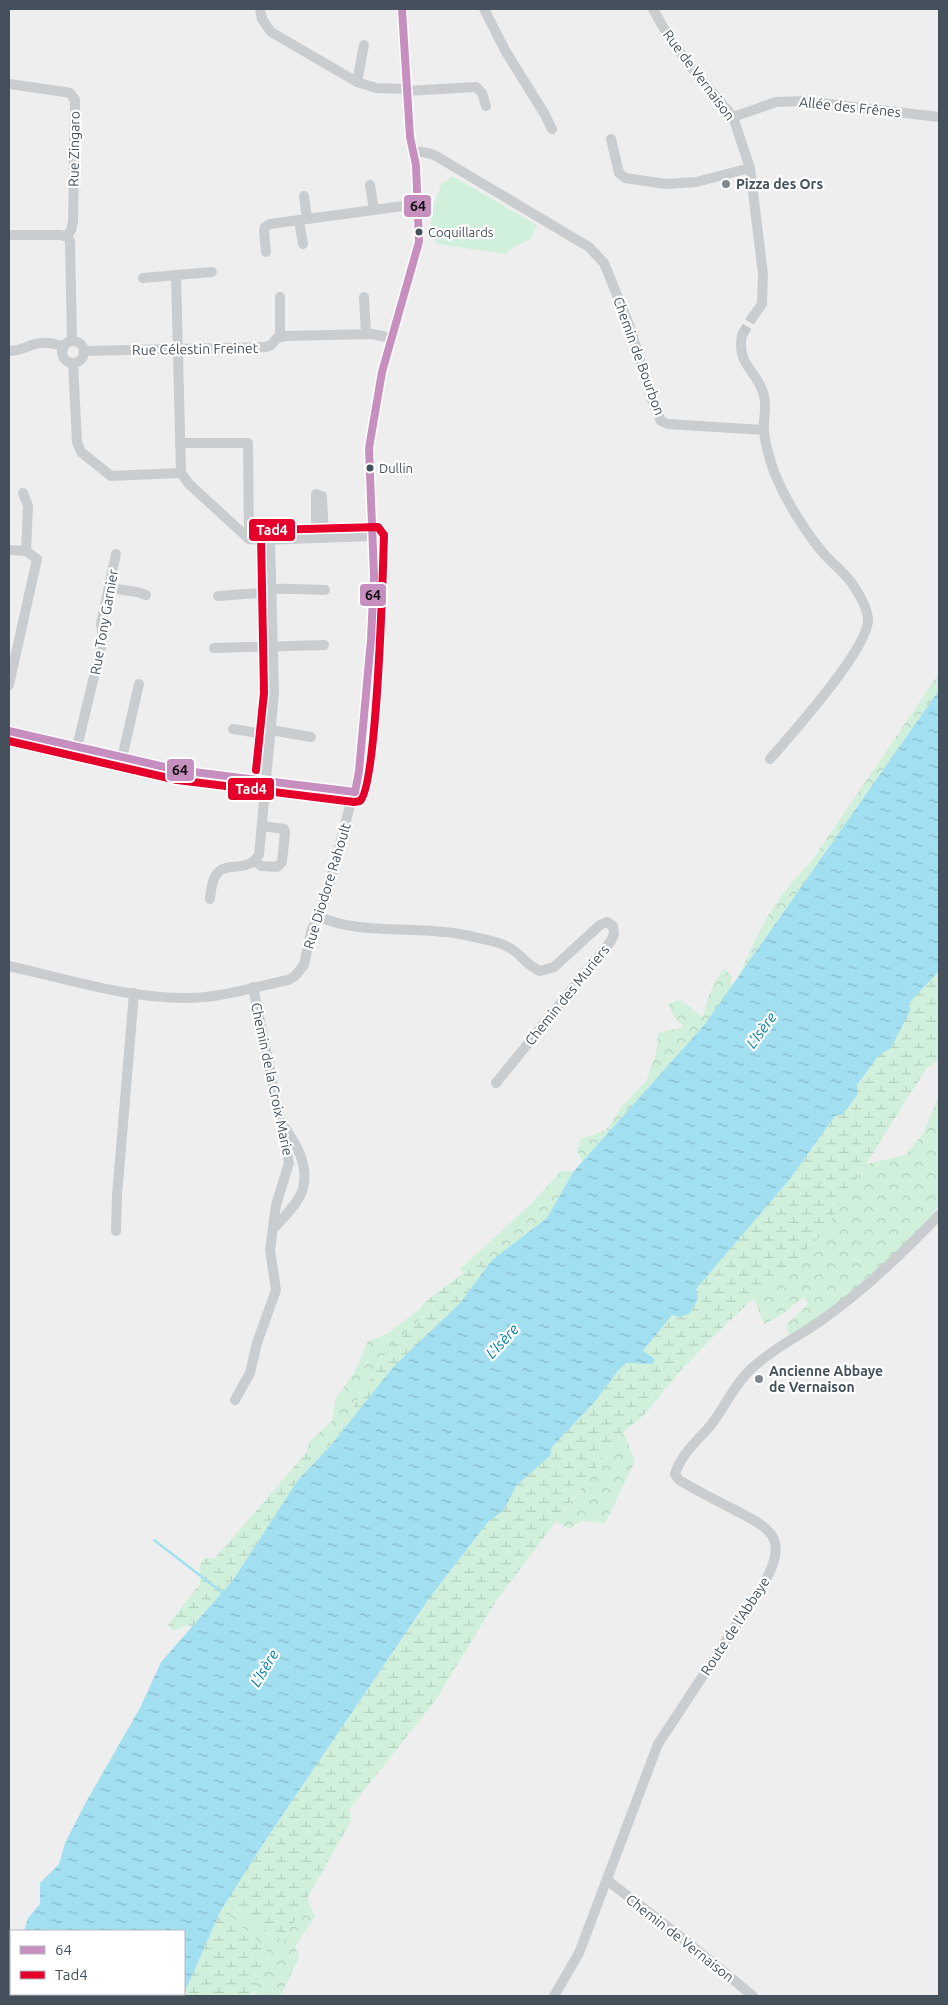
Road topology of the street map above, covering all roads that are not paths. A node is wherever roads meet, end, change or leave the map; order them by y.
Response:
1 (402, 9) edge
2 (484, 9) edge
3 (653, 9) edge
4 (261, 14) edge
5 (364, 44) dead end
6 (358, 82) junction
7 (9, 84) edge
8 (406, 90) junction
9 (486, 106) dead end
10 (733, 117) junction
11 (939, 117) edge
12 (552, 129) dead end
13 (611, 139) dead end
14 (414, 151) junction
15 (750, 168) junction
16 (370, 185) dead end
17 (304, 196) dead end
18 (418, 204) junction
19 (374, 210) junction
20 (303, 220) junction
21 (9, 235) edge
22 (68, 238) junction
23 (303, 244) dead end
24 (266, 252) dead end
25 (212, 272) dead end
26 (176, 275) junction
27 (143, 278) dead end
28 (280, 297) dead end
29 (364, 297) dead end
30 (752, 318) tunnel mouth
31 (366, 334) junction
32 (742, 335) tunnel mouth
33 (280, 337) junction
34 (391, 338) junction
35 (68, 344) junction
36 (179, 350) junction
37 (9, 351) edge
38 (84, 351) junction
39 (73, 363) junction
40 (764, 430) junction
41 (180, 443) junction
42 (181, 473) junction
43 (23, 492) dead end
44 (374, 536) junction
45 (249, 538) junction
46 (270, 540) junction
47 (9, 550) edge
48 (26, 551) junction
49 (116, 554) dead end
50 (109, 588) junction
51 (272, 590) junction
52 (325, 590) dead end
53 (146, 595) dead end
54 (218, 596) dead end
55 (324, 645) dead end
56 (274, 647) junction
57 (214, 648) dead end
58 (139, 684) dead end
59 (9, 685) edge
60 (233, 729) dead end
61 (9, 731) edge
62 (271, 732) junction
63 (311, 737) dead end
64 (77, 747) junction
65 (122, 758) junction
66 (770, 758) dead end
67 (265, 780) junction
68 (355, 792) junction
69 (262, 826) junction
70 (255, 861) junction
71 (210, 899) dead end
72 (318, 916) junction
73 (9, 966) edge
74 (253, 987) junction
75 (134, 993) junction
76 (496, 1083) dead end
77 (279, 1120) junction
78 (939, 1215) edge
79 (273, 1230) junction
80 (116, 1231) dead end
81 (235, 1400) dead end
82 (607, 1880) junction
83 (554, 1996) edge
84 (753, 1996) edge

1 - 8 street, Rue Diodore Rahoult
2 - 12 street
3 - 10 street, Rue de Vernaison
4 - 6 street
5 - 6 street
6 - 8 street
7 - 22 street, Rue Zingaro
8 - 9 street
8 - 14 street, Rue Diodore Rahoult
10 - 11 street, Allée des Frênes
10 - 15 street, Rue de Vernaison
13 - 15 street
14 - 18 street, Rue Diodore Rahoult
14 - 40 street, Chemin de Bourbon
15 - 30 street, Rue de Vernaison
16 - 19 street
17 - 20 street
18 - 19 street
18 - 34 street, Rue Diodore Rahoult
19 - 20 street
20 - 23 street
20 - 24 street
21 - 22 street
22 - 35 street
25 - 26 street
26 - 27 street
26 - 36 street
28 - 33 street
29 - 31 street
31 - 33 street, Rue Célestin Freinet
31 - 34 street, Rue Célestin Freinet
32 - 40 street
33 - 36 street, Rue Célestin Freinet
34 - 44 street, Rue Diodore Rahoult
35 - 37 street
35 - 38 street
35 - 39 street
36 - 38 street, Rue Célestin Freinet
36 - 41 street
38 - 39 street
39 - 42 street
40 - 66 street
41 - 42 street
41 - 45 street
42 - 45 street
43 - 48 street
44 - 46 street
44 - 68 street, Rue Diodore Rahoult
45 - 46 street
46 - 51 street
47 - 48 street
48 - 59 street
49 - 50 street, Rue Tony Garnier
50 - 53 street
50 - 64 street, Rue Tony Garnier
51 - 52 street
51 - 54 street
51 - 56 street
55 - 56 street
56 - 57 street
56 - 62 street
58 - 65 street
60 - 62 street
61 - 64 street
62 - 63 street
62 - 67 street
64 - 65 street
65 - 67 street
67 - 68 street
67 - 69 street
68 - 72 street, Rue Diodore Rahoult
69 - 70 street
69 - 70 street
70 - 71 street
72 - 74 street, Rue Diodore Rahoult
72 - 76 street, Chemin des Muriers
73 - 75 street, Rue Diodore Rahoult
74 - 75 street, Rue Diodore Rahoult
74 - 77 street, Chemin de la Croix Marie
75 - 80 street
77 - 79 street, Chemin de la Croix Marie
77 - 79 street
78 - 82 street, Route de l'Abbaye
79 - 81 street, Chemin de la Croix Marie
82 - 83 street, Route de l'Abbaye
82 - 84 street, Chemin de Vernaison

